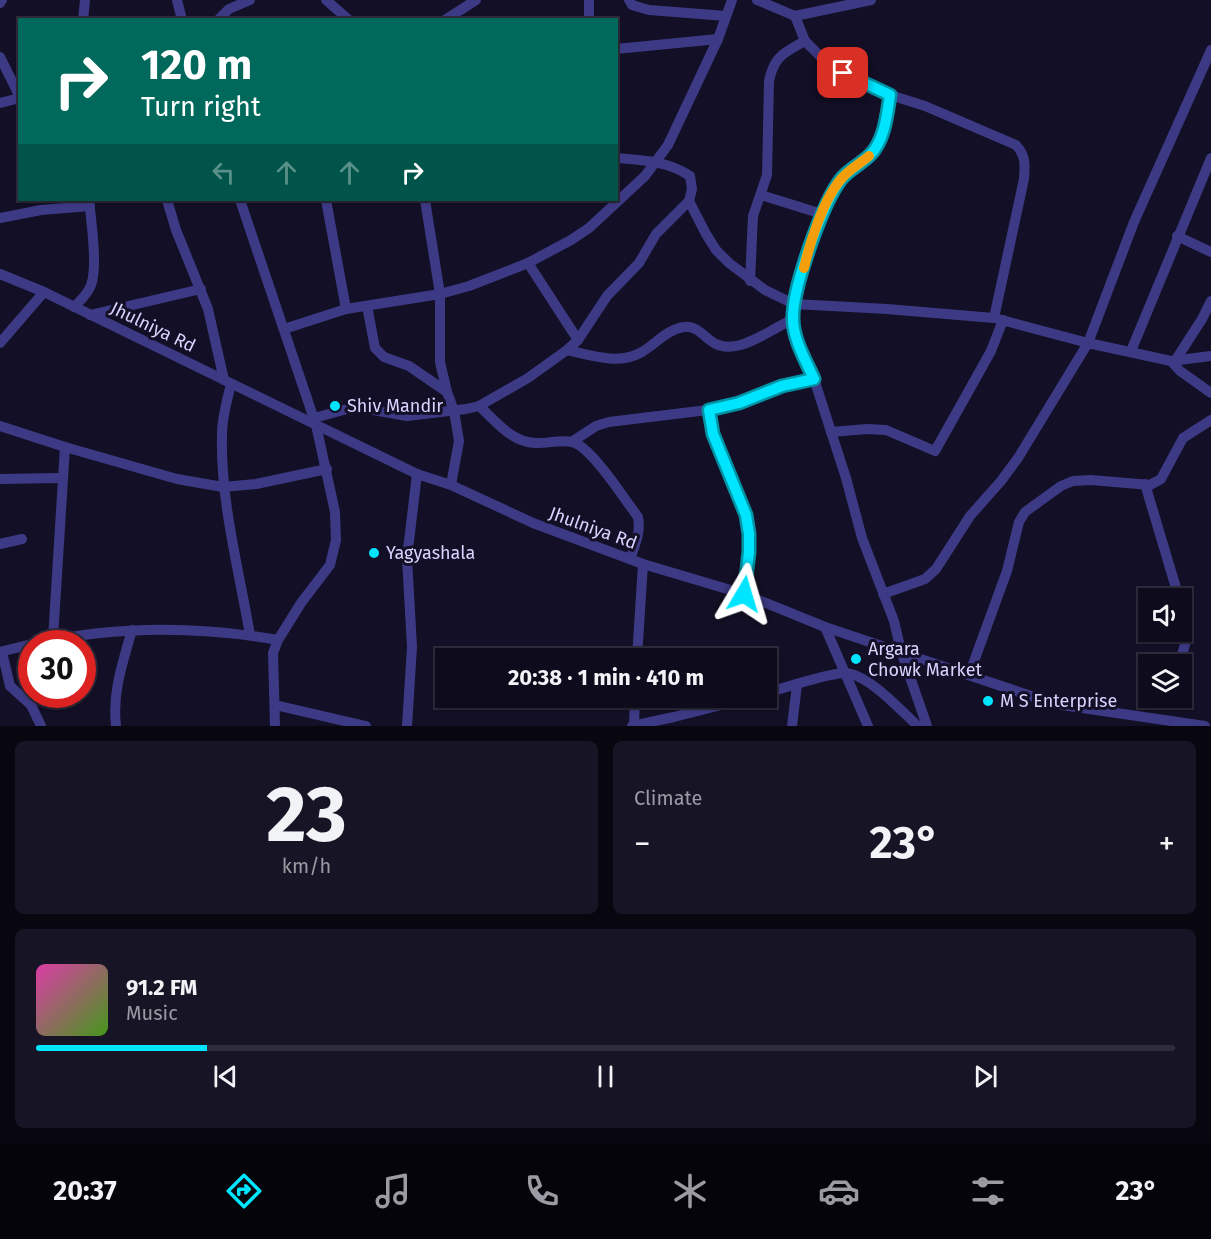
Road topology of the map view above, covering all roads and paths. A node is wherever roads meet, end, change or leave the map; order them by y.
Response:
1 (85, 0) edge
2 (177, 0) edge
3 (250, 0) edge
4 (326, 0) edge
5 (476, 0) edge
6 (589, 0) edge
7 (629, 0) edge
8 (732, 0) edge
9 (757, 0) edge
10 (871, 0) edge
11 (726, 16) junction
12 (795, 16) junction
13 (83, 18) edge
14 (182, 18) edge
15 (220, 18) edge
16 (347, 18) edge
17 (448, 18) edge
18 (589, 18) edge
19 (718, 39) junction
20 (805, 41) junction
21 (618, 49) edge
22 (1211, 50) edge
23 (0, 57) edge
24 (18, 93) edge
25 (890, 95) junction
26 (18, 98) edge
27 (0, 103) edge
28 (618, 158) edge
29 (1211, 158) edge
30 (656, 162) junction
31 (761, 195) junction
32 (167, 201) edge
33 (240, 201) edge
34 (326, 201) edge
35 (425, 201) edge
36 (689, 201) junction
37 (89, 202) edge
38 (822, 214) junction
39 (0, 218) edge
40 (1178, 236) junction
41 (1211, 252) edge
42 (528, 263) junction
43 (0, 274) edge
44 (750, 280) junction
45 (201, 289) junction
46 (44, 292) junction
47 (440, 294) junction
48 (1211, 301) edge
49 (794, 304) junction
50 (367, 306) junction
51 (74, 307) junction
52 (346, 309) junction
53 (90, 315) junction
54 (793, 319) junction
55 (999, 319) junction
56 (284, 329) junction
57 (578, 339) junction
58 (0, 343) edge
59 (1088, 343) junction
60 (567, 350) junction
61 (1131, 351) junction
62 (1211, 356) edge
63 (1173, 361) junction
64 (814, 379) junction
65 (227, 382) junction
66 (447, 392) junction
67 (1211, 393) edge
68 (479, 406) junction
69 (709, 410) junction
70 (454, 411) junction
71 (1211, 420) edge
72 (315, 421) junction
73 (0, 426) edge
74 (831, 432) junction
75 (573, 441) junction
76 (65, 447) junction
77 (327, 469) junction
78 (417, 474) junction
79 (62, 478) junction
80 (0, 479) edge
81 (1145, 484) junction
82 (451, 485) junction
83 (223, 487) junction
84 (22, 539) dead end
85 (0, 544) edge
86 (630, 559) junction
87 (643, 564) junction
88 (1176, 588) edge
89 (744, 594) junction
90 (883, 594) junction
91 (825, 627) junction
92 (54, 630) edge
93 (132, 630) junction
94 (96, 634) edge
95 (250, 635) junction
96 (278, 639) junction
97 (18, 648) edge
98 (638, 648) edge
99 (901, 651) junction
100 (1, 652) edge
101 (845, 673) junction
102 (969, 675) junction
103 (797, 685) junction
104 (777, 690) edge
105 (276, 705) junction
106 (634, 708) edge
107 (710, 708) edge
108 (41, 726) edge
109 (116, 726) edge
110 (275, 726) edge
111 (366, 726) edge
112 (407, 726) edge
113 (633, 726) edge
114 (792, 726) edge
115 (868, 726) edge
116 (918, 726) edge
117 (927, 726) edge
118 (1205, 726) edge

1 - 13 street
2 - 14 street
3 - 15 street
4 - 16 street
5 - 17 street
6 - 18 street
7 - 11 street
8 - 11 street
9 - 12 street
10 - 12 street
11 - 19 street
12 - 20 street
19 - 21 street
19 - 30 street
20 - 25 street
20 - 31 street
22 - 59 street
23 - 24 street
25 - 38 street
25 - 55 street
26 - 27 street
28 - 30 street
29 - 40 street
30 - 36 street
30 - 42 street
31 - 38 street
31 - 44 street
32 - 45 street
33 - 56 street
34 - 52 street
35 - 47 street
36 - 44 street
36 - 57 street
37 - 39 street
37 - 51 street
38 - 49 street
40 - 41 street
40 - 61 street
42 - 47 street
42 - 57 street
43 - 46 street, Jhulniya Rd
44 - 49 street
45 - 53 street
45 - 65 street
46 - 51 street, Jhulniya Rd
46 - 58 street
47 - 50 street
47 - 66 street
48 - 63 street
49 - 54 street
49 - 55 street
50 - 52 street
50 - 66 street
51 - 53 street, Jhulniya Rd
52 - 56 street
53 - 65 street, Jhulniya Rd
54 - 60 street
54 - 64 street
55 - 59 street
55 - 74 street
56 - 72 street
57 - 60 street
59 - 61 street
59 - 90 street
60 - 68 street
61 - 63 street
62 - 63 street
63 - 67 street
64 - 69 street
64 - 74 street
65 - 72 street, Jhulniya Rd
65 - 83 street
66 - 70 street
68 - 70 street
68 - 75 street
69 - 75 street
69 - 89 street
70 - 72 street
70 - 82 street
71 - 81 street
72 - 77 street
72 - 78 street, Jhulniya Rd
73 - 76 street
74 - 90 street
75 - 86 street
76 - 79 street
76 - 83 street
77 - 83 street
77 - 96 street
78 - 82 street, Jhulniya Rd
78 - 112 street
79 - 80 street
79 - 92 street
81 - 88 street
81 - 102 street
82 - 86 street, Jhulniya Rd
83 - 95 street
84 - 85 street
86 - 87 street, Jhulniya Rd
87 - 89 street, Jhulniya Rd
87 - 98 street
89 - 91 street, Jhulniya Rd
90 - 99 street
91 - 99 street, Jhulniya Rd
91 - 101 street
93 - 94 street
93 - 95 street
93 - 109 street
95 - 96 street
96 - 105 street
97 - 100 street
99 - 102 street, Jhulniya Rd
99 - 117 street
100 - 108 street
101 - 103 street
101 - 115 street
101 - 116 street
102 - 118 street, Jhulniya Rd
103 - 104 street
103 - 114 street
105 - 110 street
105 - 111 street
106 - 113 street
107 - 113 street

